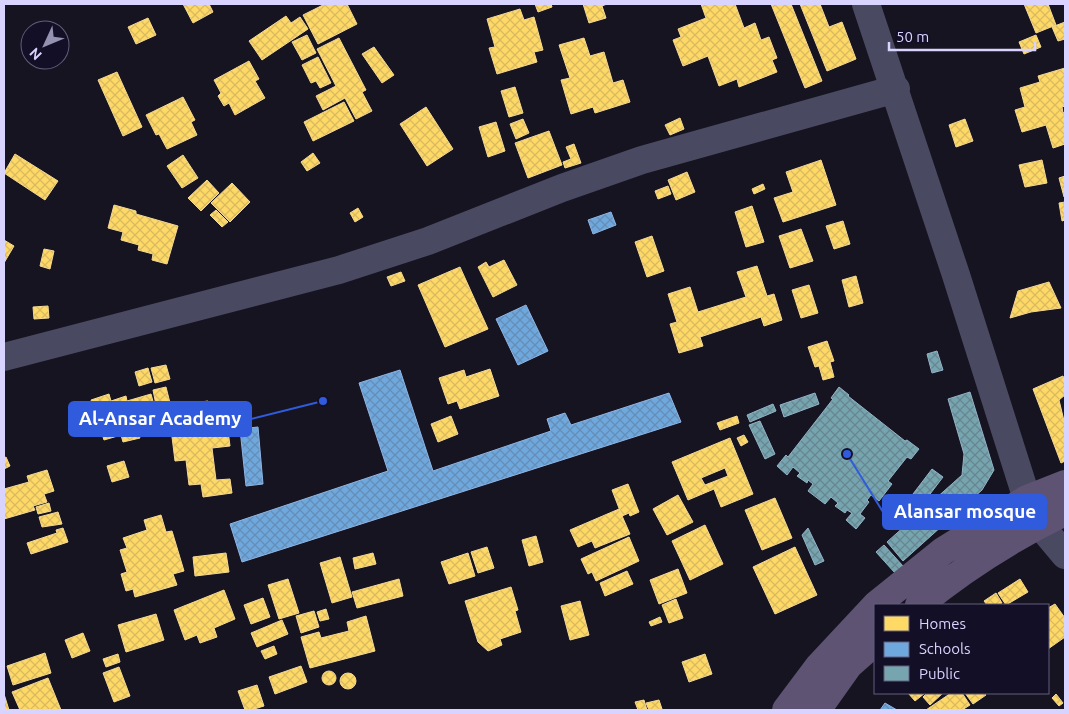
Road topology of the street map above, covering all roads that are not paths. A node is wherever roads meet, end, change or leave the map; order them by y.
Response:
1 (866, 4) edge
2 (896, 90) junction
3 (4, 357) edge
4 (1065, 484) edge
5 (1027, 499) junction
6 (1065, 512) edge
7 (1039, 524) junction
8 (1065, 555) edge
9 (878, 604) edge
10 (920, 604) edge
11 (874, 608) edge
12 (874, 643) edge
13 (786, 710) edge
14 (817, 710) edge

1 - 2 street
2 - 3 street
2 - 5 street
4 - 5 main road
5 - 7 street
5 - 9 main road
6 - 7 main road
7 - 8 street
7 - 10 main road
11 - 13 main road
12 - 14 main road

